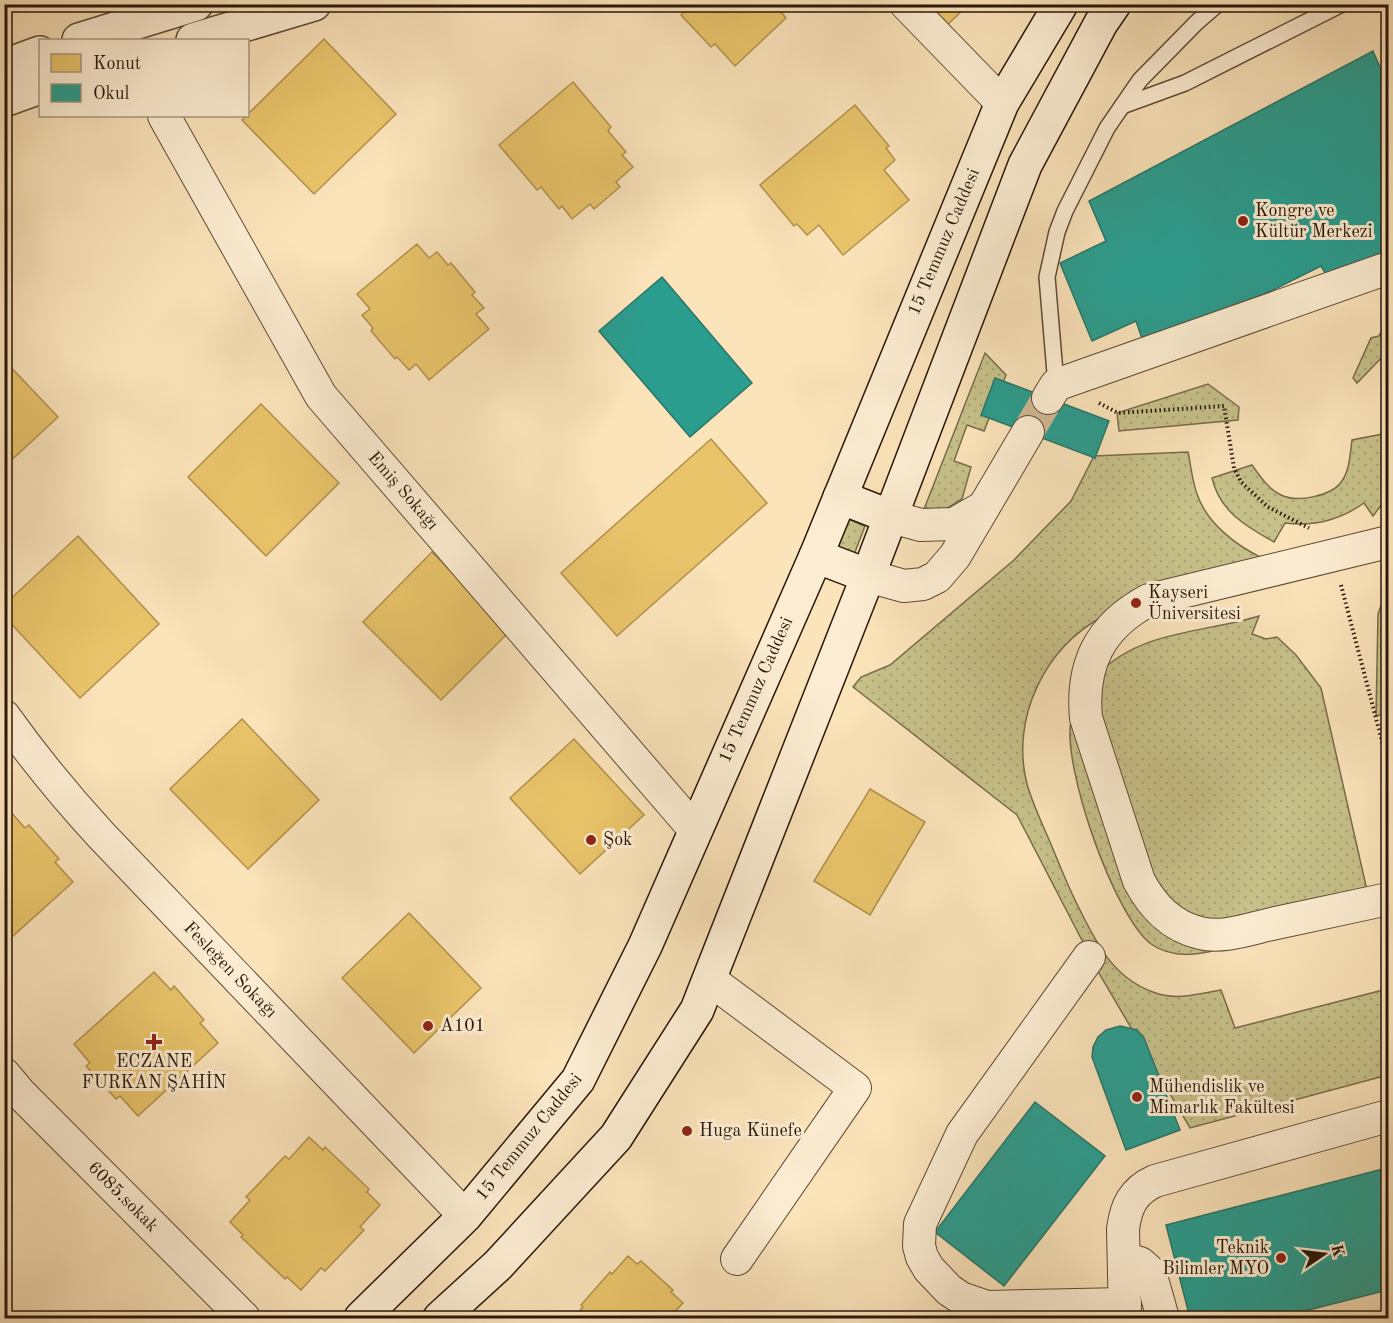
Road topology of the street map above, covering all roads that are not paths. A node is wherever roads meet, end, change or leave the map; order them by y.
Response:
1 (196, 4) edge
2 (314, 4) edge
3 (906, 4) edge
4 (1061, 4) edge
5 (1114, 4) edge
6 (1218, 4) edge
7 (1342, 4) edge
8 (82, 39) edge
9 (196, 39) edge
10 (39, 53) edge
11 (4, 66) edge
12 (39, 87) edge
13 (4, 100) edge
14 (1002, 104) junction
15 (1122, 106) junction
16 (165, 117) edge
17 (1389, 268) edge
18 (1058, 388) joint
19 (1028, 432) tunnel mouth
20 (840, 497) junction
21 (982, 508) junction
22 (891, 518) junction
23 (1389, 542) edge
24 (816, 556) junction
25 (868, 576) junction
26 (4, 716) edge
27 (695, 830) junction
28 (1389, 899) edge
29 (1089, 957) dead end
30 (709, 979) junction
31 (4, 1074) edge
32 (1389, 1116) edge
33 (465, 1216) junction
34 (1124, 1259) junction
35 (737, 1260) dead end
36 (1125, 1311) edge
37 (244, 1318) edge
38 (361, 1318) edge
39 (440, 1318) edge
40 (1164, 1318) edge

1 - 8 main road
2 - 9 main road
3 - 14 street
4 - 14 main road, 15 Temmuz Caddesi
5 - 22 main road
6 - 15 lane
7 - 15 lane
10 - 11 main road
12 - 13 main road
14 - 20 main road, 15 Temmuz Caddesi
15 - 18 lane
16 - 27 street, Emiş Sokağı
17 - 18 street
19 - 21 street
20 - 22 main road
20 - 24 main road, 15 Temmuz Caddesi
21 - 22 street
21 - 25 street
22 - 25 main road
23 - 28 street
24 - 25 main road
24 - 27 main road, 15 Temmuz Caddesi
25 - 30 main road
26 - 33 street, Fesleğen Sokağı
27 - 33 main road, 15 Temmuz Caddesi
29 - 36 street
30 - 35 street
30 - 39 main road
31 - 37 street, 6085.sokak
32 - 34 street
33 - 38 main road, 15 Temmuz Caddesi
34 - 36 street
34 - 40 street

